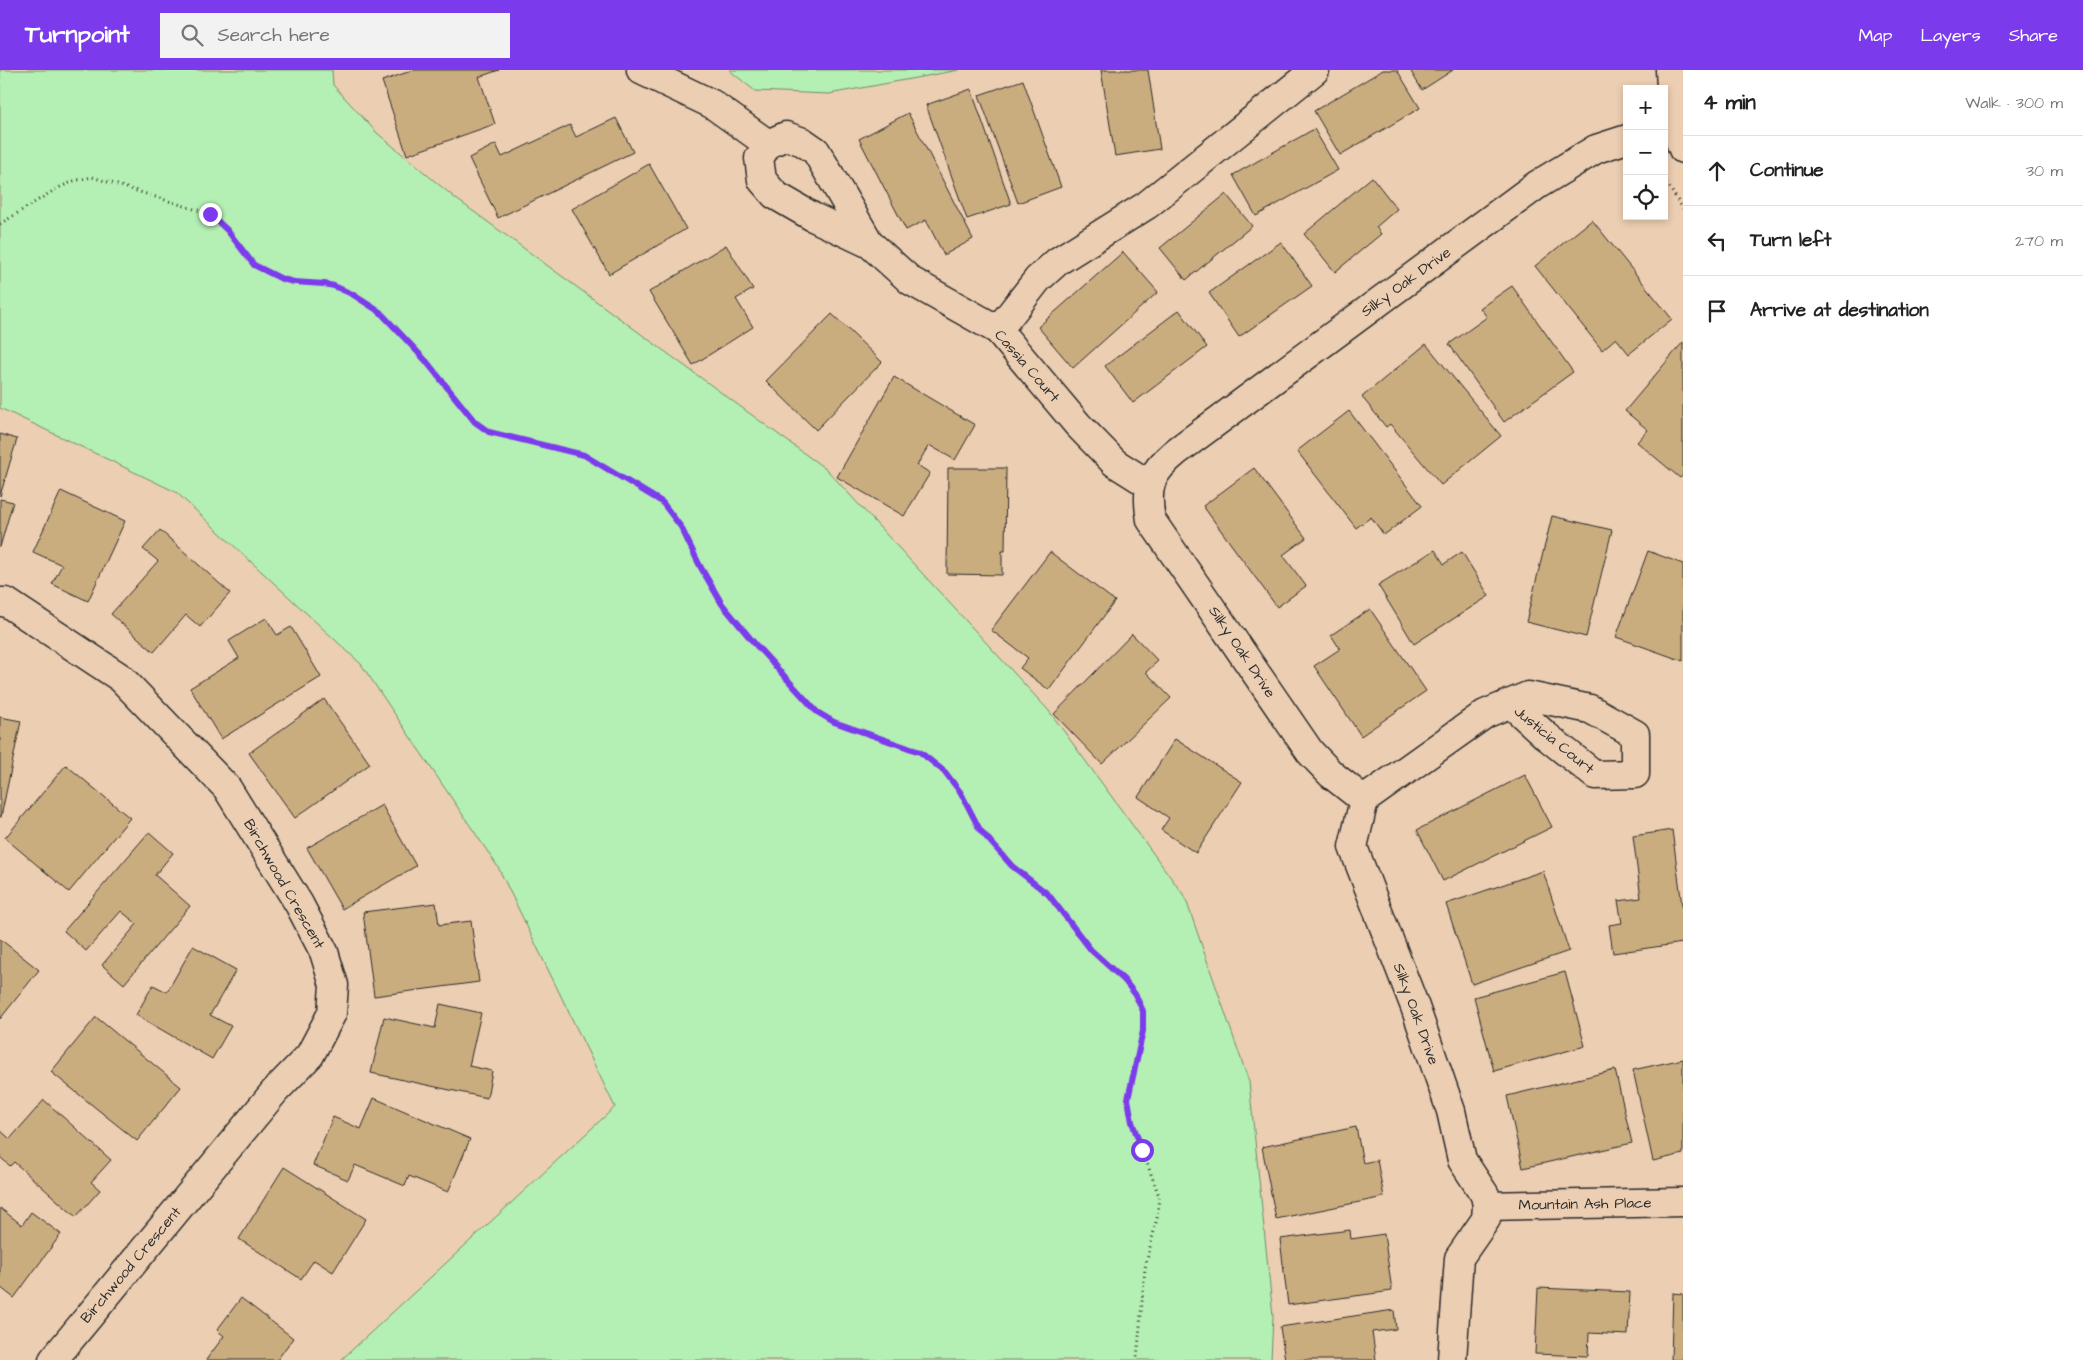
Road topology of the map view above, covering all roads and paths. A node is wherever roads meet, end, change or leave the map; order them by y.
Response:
1 (641, 70) edge
2 (1315, 70) edge
3 (1670, 70) edge
4 (1669, 125) edge
5 (1623, 140) edge
6 (768, 144) junction
7 (1683, 149) edge
8 (1668, 186) edge
9 (1683, 210) edge
10 (0, 224) edge
11 (870, 244) junction
12 (998, 330) junction
13 (1150, 485) junction
14 (0, 602) edge
15 (1510, 703) dead end
16 (1364, 800) junction
17 (1683, 1202) edge
18 (1487, 1206) junction
19 (53, 1360) edge
20 (1137, 1360) edge
21 (1452, 1360) edge

1 - 6 street
2 - 12 street
3 - 4 street
4 - 7 street
5 - 13 street, Silky Oak Drive
6 - 11 street, Cassia Court
6 - 11 street, Cassia Court
8 - 9 path
10 - 20 path
11 - 12 street, Cassia Court
12 - 13 street, Cassia Court
13 - 16 street, Silky Oak Drive
14 - 19 street, Birchwood Crescent
15 - 16 street, Justicia Court
16 - 18 street, Silky Oak Drive
17 - 18 street, Mountain Ash Place
18 - 21 street

